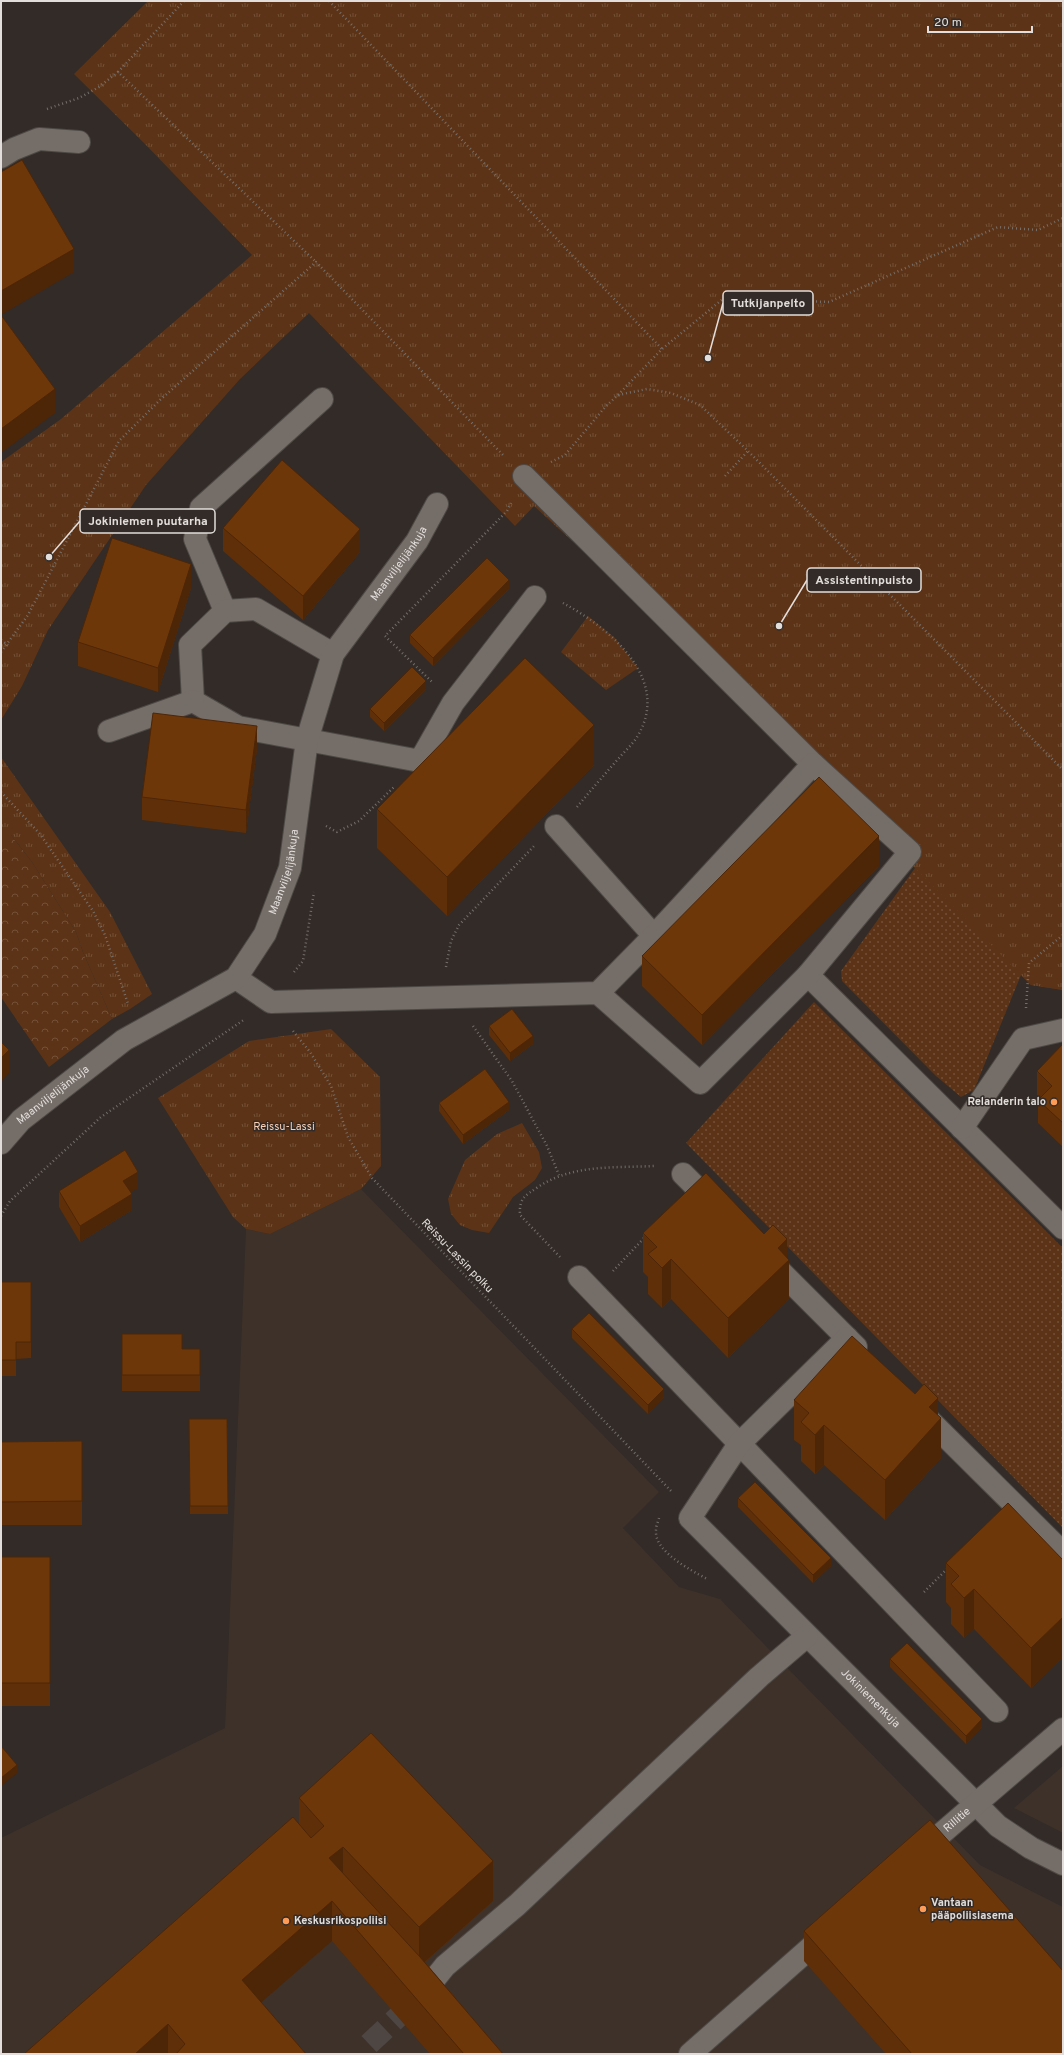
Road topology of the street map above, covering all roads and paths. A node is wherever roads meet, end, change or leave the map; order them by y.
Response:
1 (184, 1) edge
2 (329, 1) edge
3 (118, 72) junction
4 (79, 98) dead end
5 (79, 142) dead end
6 (1, 157) edge
7 (1063, 218) edge
8 (316, 262) junction
9 (662, 349) junction
10 (618, 395) junction
11 (322, 399) dead end
12 (748, 451) junction
13 (524, 476) junction
14 (725, 476) dead end
15 (437, 504) dead end
16 (535, 597) joint
17 (226, 611) junction
18 (385, 636) dead end
19 (1, 640) edge
20 (8, 645) junction
21 (1, 652) edge
22 (333, 654) junction
23 (193, 701) junction
24 (453, 703) junction
25 (109, 731) dead end
26 (307, 740) junction
27 (420, 761) junction
28 (813, 764) junction
29 (1063, 770) edge
30 (1, 792) edge
31 (574, 810) dead end
32 (325, 826) dead end
33 (556, 826) dead end
34 (523, 856) dead end
35 (1063, 935) edge
36 (654, 936) junction
37 (808, 975) junction
38 (236, 978) junction
39 (598, 993) junction
40 (447, 998) junction
41 (271, 1002) junction
42 (1063, 1030) edge
43 (136, 1034) junction
44 (1023, 1039) junction
45 (962, 1128) junction
46 (1, 1143) edge
47 (683, 1174) joint
48 (559, 1175) junction
49 (729, 1220) edge
50 (1063, 1228) edge
51 (647, 1236) edge
52 (751, 1242) edge
53 (586, 1284) junction
54 (847, 1338) junction
55 (869, 1360) edge
56 (902, 1393) edge
57 (739, 1444) junction
58 (672, 1492) dead end
59 (1063, 1553) edge
60 (953, 1564) edge
61 (903, 1612) junction
62 (807, 1636) junction
63 (997, 1711) dead end
64 (1063, 1729) edge
65 (974, 1804) junction
66 (907, 1864) edge
67 (1063, 1864) edge
68 (842, 1920) edge
69 (420, 1996) tunnel mouth
70 (690, 2054) edge

1 - 3 path
2 - 9 path
3 - 4 path
3 - 8 path
5 - 6 street
7 - 9 path
8 - 13 path
8 - 20 path
9 - 10 path
10 - 12 path
10 - 13 path
11 - 17 street
12 - 14 path
12 - 29 path
13 - 28 street
15 - 22 street, Maanviljelijänkuja
16 - 24 street
16 - 31 path
17 - 22 street
17 - 23 street
18 - 24 path
19 - 20 path
20 - 21 path
22 - 26 street, Maanviljelijänkuja
23 - 25 street
23 - 26 street
24 - 27 street
26 - 27 street
26 - 38 street, Maanviljelijänkuja
27 - 32 path
28 - 36 street
28 - 37 street
30 - 43 path
33 - 36 street
34 - 40 path
35 - 44 path
36 - 39 street
37 - 39 street
37 - 45 street
38 - 41 street
38 - 43 street, Maanviljelijänkuja
39 - 40 street
40 - 41 street
40 - 48 path
41 - 58 path, Reissu-Lassin polku
42 - 44 street
43 - 46 street, Maanviljelijänkuja
44 - 45 street
45 - 50 street
47 - 48 path
47 - 49 street
48 - 53 path
51 - 53 path
52 - 54 street
53 - 57 street
54 - 55 street
54 - 57 street
56 - 59 street
57 - 61 street
57 - 62 street, Jokiniemenkuja
60 - 61 path
61 - 63 street
62 - 65 street, Jokiniemenkuja
62 - 69 street
64 - 65 street, Rillitie
65 - 66 street, Rillitie
65 - 67 street, Jokiniemenkuja
68 - 70 street

